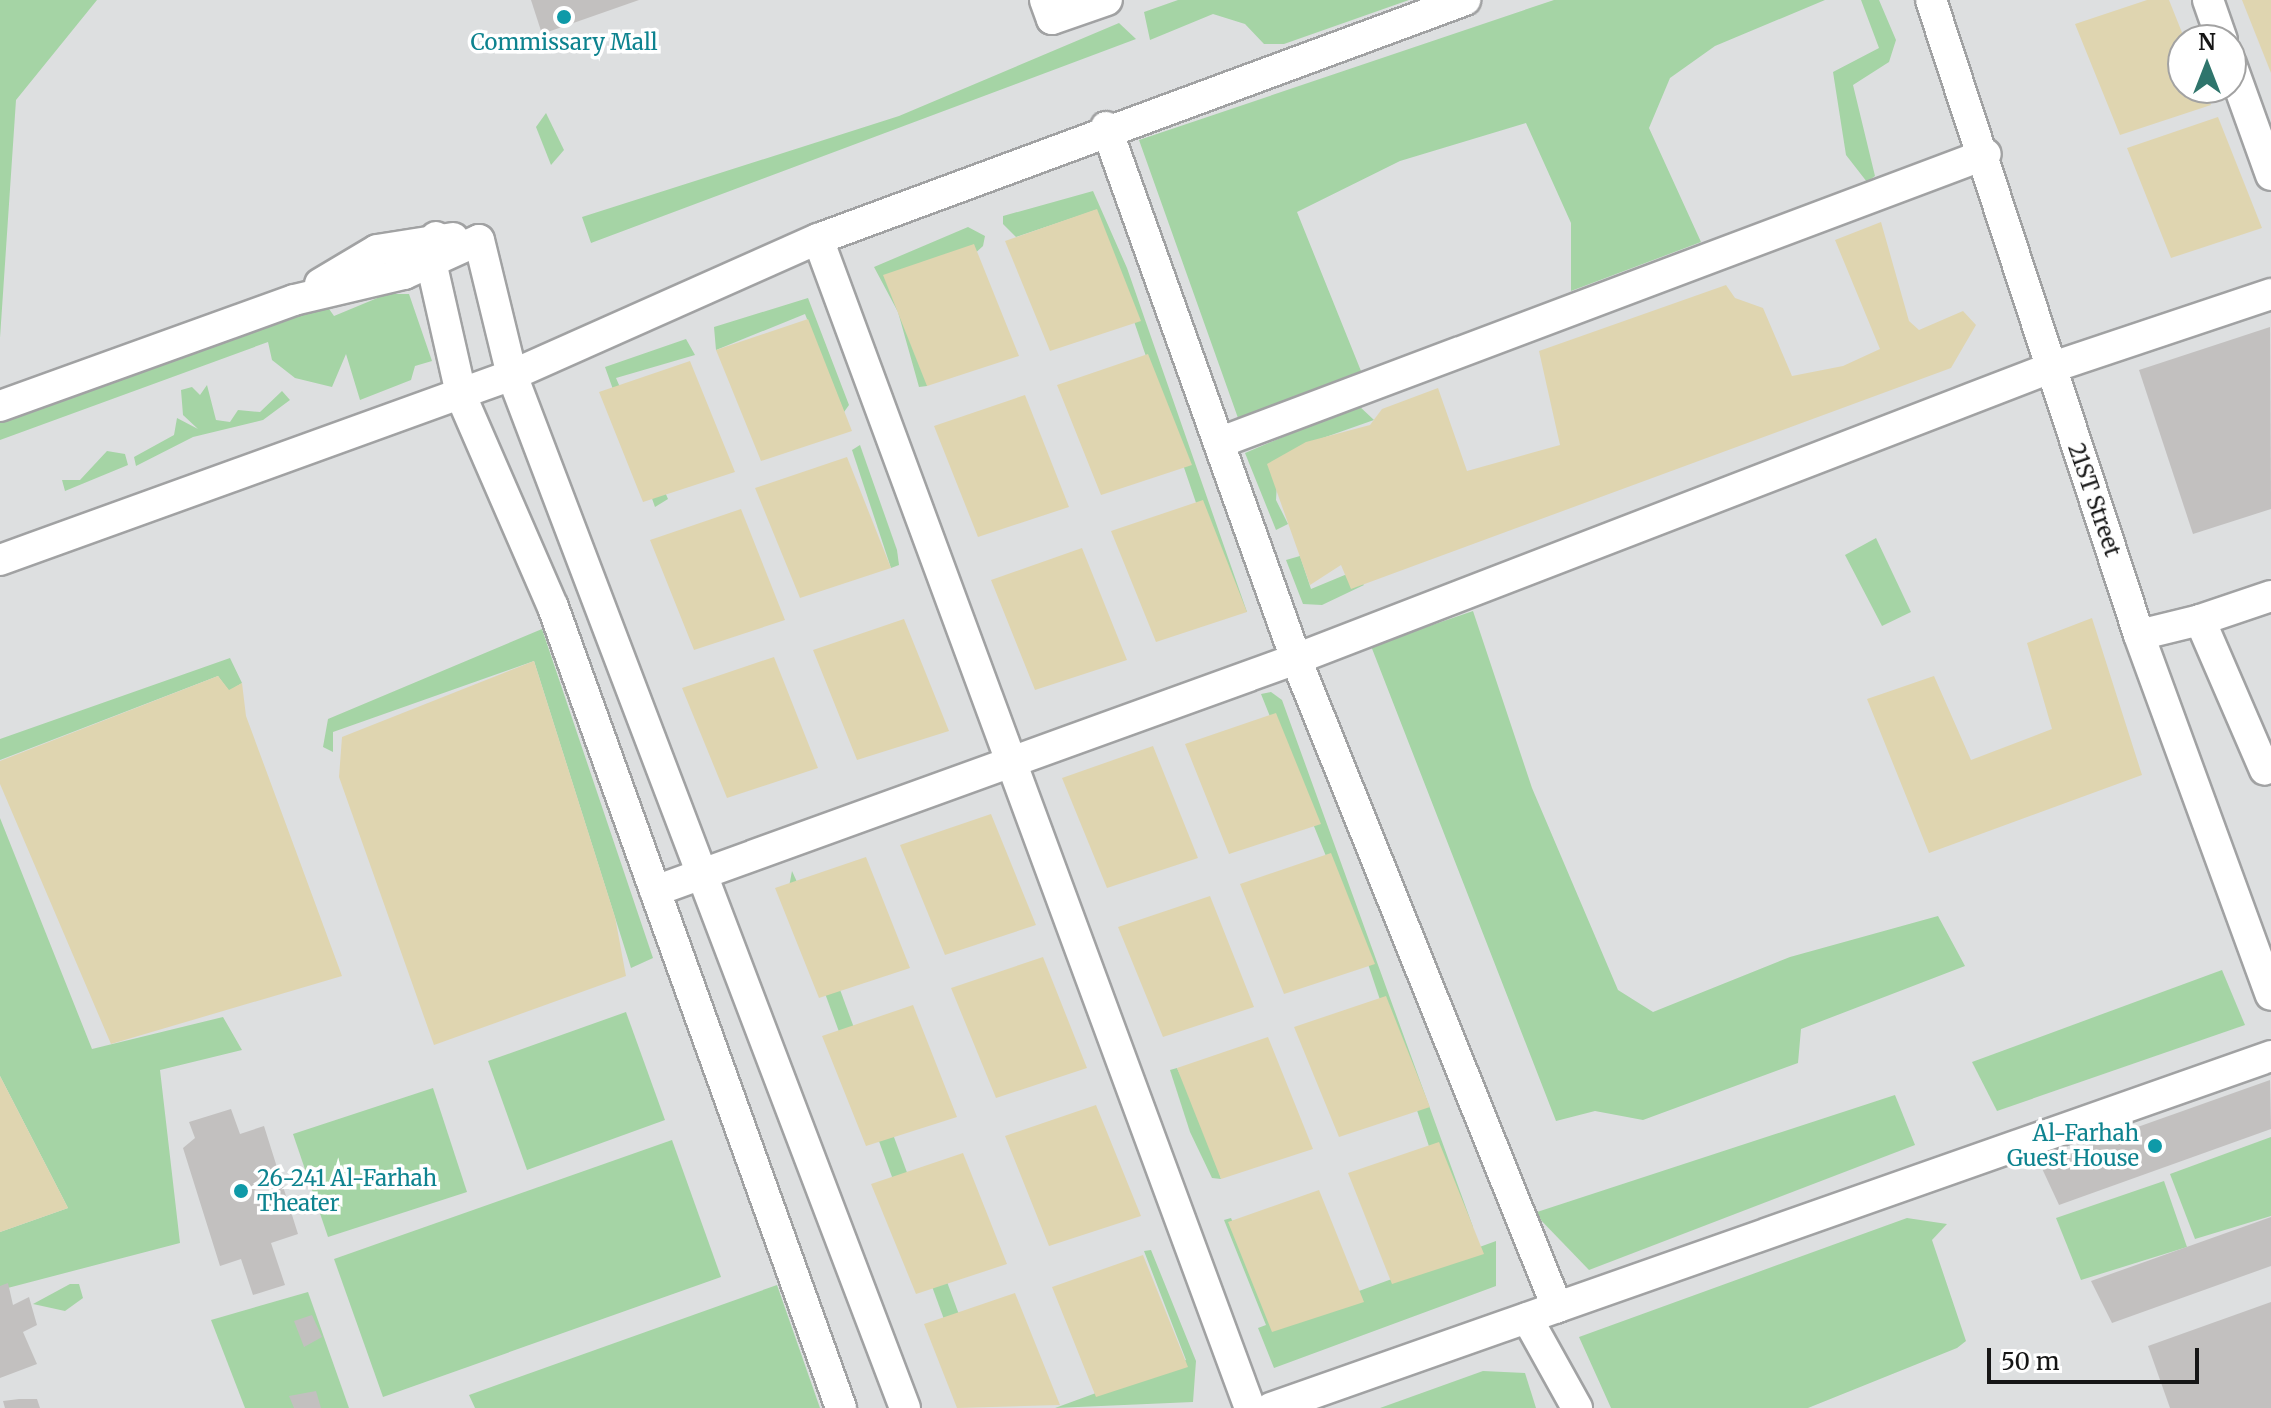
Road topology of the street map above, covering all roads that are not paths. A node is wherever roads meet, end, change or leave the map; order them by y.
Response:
1 (1107, 0) edge
2 (1465, 0) edge
3 (1931, 0) edge
4 (2208, 0) edge
5 (1048, 9) edge
6 (2216, 24) edge
7 (2245, 104) edge
8 (1106, 127) junction
9 (1986, 154) junction
10 (2271, 175) edge
11 (818, 239) junction
12 (434, 250) junction
13 (2271, 294) edge
14 (2050, 368) junction
15 (512, 375) junction
16 (461, 393) junction
17 (0, 406) edge
18 (1221, 442) junction
19 (0, 560) edge
20 (594, 594) junction
21 (2271, 596) edge
22 (553, 607) junction
23 (2200, 620) junction
24 (2139, 635) junction
25 (1296, 659) junction
26 (1007, 761) junction
27 (2265, 770) dead end
28 (697, 874) junction
29 (655, 891) junction
30 (2271, 995) edge
31 (2271, 1056) edge
32 (1557, 1307) junction
33 (1527, 1318) junction
34 (841, 1408) edge
35 (905, 1408) edge
36 (1250, 1408) edge
37 (1271, 1408) edge
38 (1577, 1408) edge

1 - 5 street
2 - 8 street
3 - 9 street, 21ST Street
4 - 6 street
7 - 10 street
8 - 11 street
8 - 18 street
9 - 14 street, 21ST Street
9 - 18 street
11 - 15 street
11 - 26 street
12 - 15 street
12 - 16 street
12 - 17 street
13 - 14 street
14 - 24 street, 21ST Street
14 - 25 street
15 - 16 street
15 - 20 street
16 - 19 street
16 - 22 street
18 - 25 street
20 - 22 street
20 - 28 street
21 - 23 street
22 - 29 street
23 - 24 street
23 - 27 street
24 - 30 street, 21ST Street
25 - 26 street
25 - 32 street
26 - 28 street
26 - 36 street
28 - 29 street
28 - 35 street
29 - 34 street
31 - 32 street
32 - 33 street
33 - 37 street
33 - 38 street

